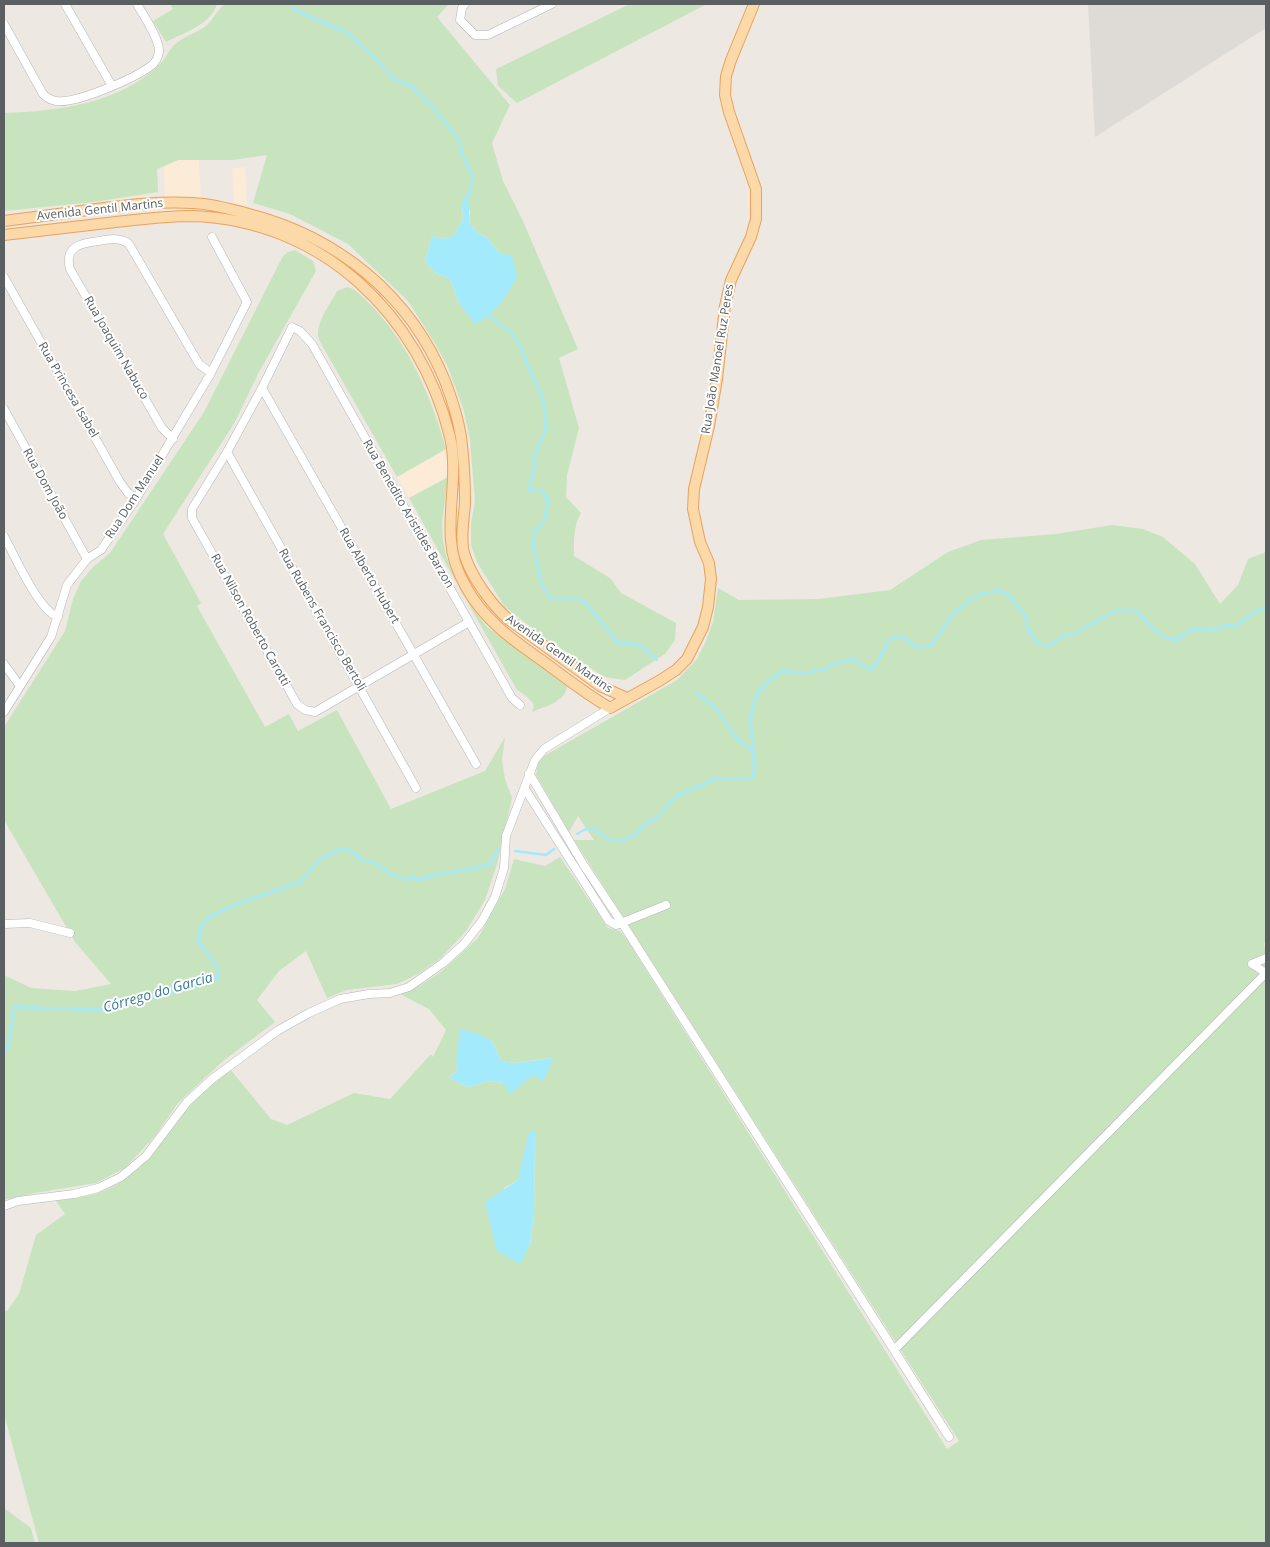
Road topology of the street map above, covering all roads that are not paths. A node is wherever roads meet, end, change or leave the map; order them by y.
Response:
1 (65, 4) edge
2 (136, 4) edge
3 (552, 4) edge
4 (754, 4) edge
5 (464, 6) edge
6 (4, 24) edge
7 (112, 86) junction
8 (4, 221) edge
9 (287, 225) junction
10 (273, 226) junction
11 (4, 235) edge
12 (282, 235) junction
13 (212, 237) dead end
14 (332, 254) junction
15 (346, 256) junction
16 (339, 266) junction
17 (4, 277) edge
18 (211, 374) junction
19 (262, 388) junction
20 (4, 410) edge
21 (173, 439) junction
22 (227, 452) junction
23 (136, 499) junction
24 (4, 536) edge
25 (86, 559) junction
26 (58, 617) junction
27 (469, 622) junction
28 (414, 654) junction
29 (4, 664) edge
30 (20, 686) junction
31 (359, 686) junction
32 (600, 686) junction
33 (591, 696) junction
34 (627, 698) junction
35 (520, 705) dead end
36 (610, 708) junction
37 (4, 712) edge
38 (476, 764) dead end
39 (530, 773) junction
40 (416, 788) dead end
41 (525, 789) junction
42 (666, 905) dead end
43 (622, 923) junction
44 (4, 924) edge
45 (70, 932) dead end
46 (1266, 958) edge
47 (1266, 973) edge
48 (4, 1206) edge
49 (894, 1350) junction
50 (949, 1437) dead end

1 - 7 street
2 - 7 street
3 - 5 street
4 - 34 main road, Rua João Manoel Ruz Peres
6 - 7 street
8 - 10 main road, Avenida Gentil Martins
9 - 10 main road, Avenida Gentil Martins
9 - 12 main road
9 - 14 main road, Avenida Gentil Martins
10 - 11 main road, Avenida Gentil Martins
10 - 12 main road, Avenida Gentil Martins
12 - 14 main road, Avenida Gentil Martins
13 - 18 street, Rua Dom Manuel
14 - 15 main road, Avenida Gentil Martins
14 - 16 main road, Avenida Gentil Martins
15 - 16 main road
15 - 32 main road, Avenida Gentil Martins
16 - 33 main road, Avenida Gentil Martins
17 - 23 street, Rua Princesa Isabel
18 - 21 street, Rua Dom Manuel
18 - 21 street, Rua Joaquim Nabuco
19 - 22 street
19 - 27 street, Rua Benedito Aristides Barzon
19 - 28 street, Rua Alberto Hubert
20 - 25 street, Rua Dom João
21 - 23 street, Rua Dom Manuel
22 - 31 street, Rua Rubens Francisco Bertoli
22 - 31 street, Rua Nilson Roberto Carotti
23 - 25 street, Rua Dom Manuel
24 - 26 street
25 - 26 street, Rua Dom Manuel
26 - 30 street, Rua Dom Manuel
27 - 28 street
27 - 35 street, Rua Benedito Aristides Barzon
28 - 31 street
28 - 38 street, Rua Alberto Hubert
29 - 30 street
30 - 37 street, Rua Dom Manuel
31 - 40 street, Rua Rubens Francisco Bertoli
32 - 33 street
32 - 34 main road, Avenida Gentil Martins
33 - 36 main road, Avenida Gentil Martins
34 - 36 main road, Rua João Manoel Ruz Peres
36 - 39 street, Rua João Manoel Ruz Peres
39 - 41 street, Rua João Manoel Ruz Peres
39 - 43 street
41 - 43 street
41 - 48 street, Rua João Manoel Ruz Peres
42 - 43 street
43 - 49 street
44 - 45 street
46 - 47 street
47 - 49 street
49 - 50 street

